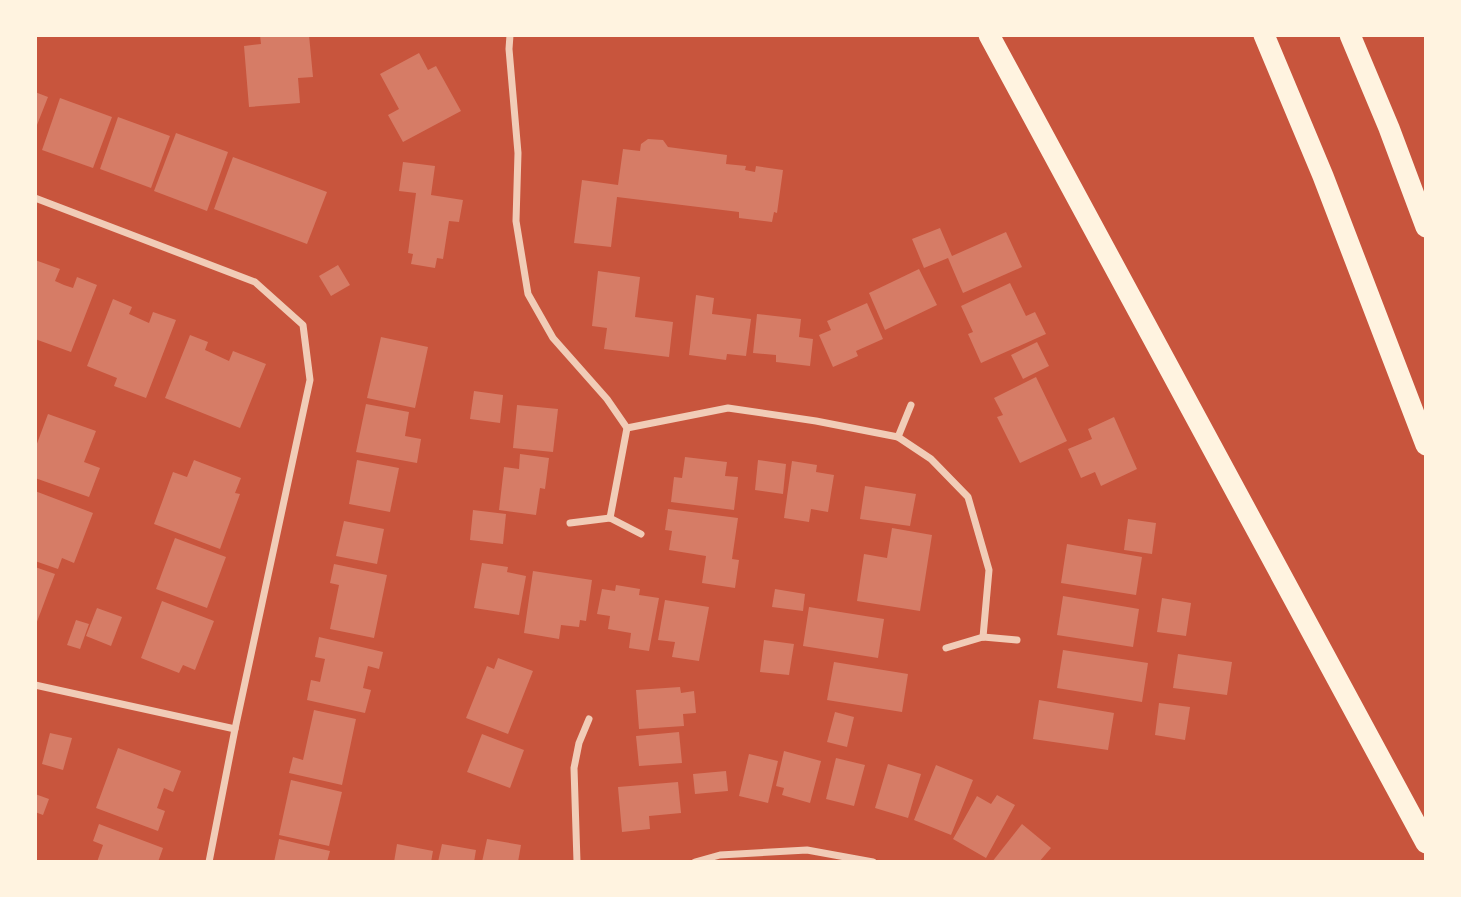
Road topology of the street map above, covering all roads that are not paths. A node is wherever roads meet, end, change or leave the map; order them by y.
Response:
1 (510, 35) edge
2 (989, 35) edge
3 (1264, 35) edge
4 (1350, 35) edge
5 (35, 198) edge
6 (1426, 227) edge
7 (911, 405) dead end
8 (627, 428) junction
9 (898, 437) junction
10 (1426, 445) edge
11 (610, 518) junction
12 (570, 523) dead end
13 (641, 534) dead end
14 (983, 637) junction
15 (1017, 640) dead end
16 (946, 648) dead end
17 (35, 685) edge
18 (589, 719) dead end
19 (235, 729) junction
20 (1426, 843) edge
21 (209, 862) edge
22 (577, 862) edge
23 (695, 862) edge
24 (873, 862) edge

1 - 8 street
2 - 20 highway
3 - 10 highway
4 - 6 highway
5 - 19 street
7 - 9 street
8 - 9 street
8 - 11 street
9 - 14 street
11 - 12 street
11 - 13 street
14 - 15 street
14 - 16 street
17 - 19 street
18 - 22 street
19 - 21 street
23 - 24 street

